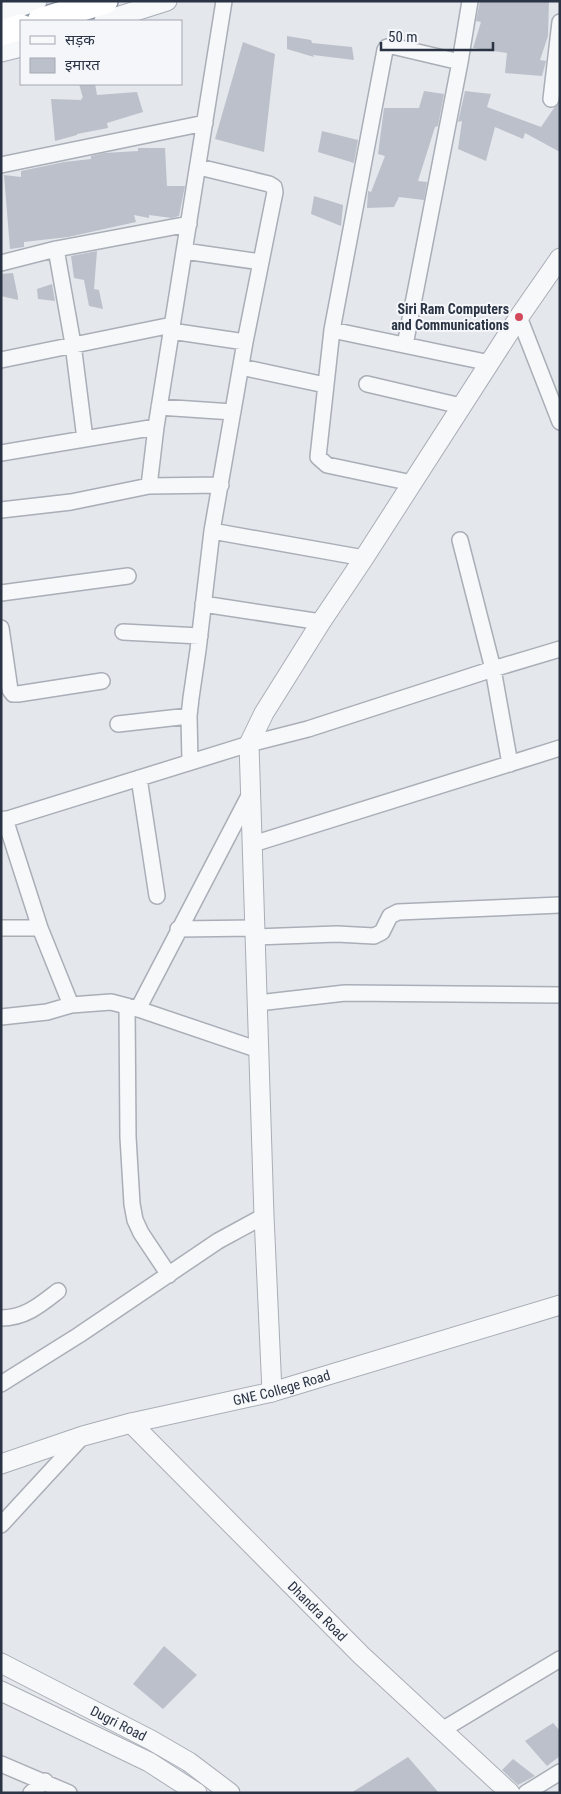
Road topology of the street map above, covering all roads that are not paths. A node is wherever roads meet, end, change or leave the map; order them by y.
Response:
1 (37, 1) edge
2 (105, 1) edge
3 (167, 1) edge
4 (224, 1) edge
5 (470, 1) edge
6 (1, 13) edge
7 (43, 20) edge
8 (107, 20) edge
9 (560, 22) edge
10 (20, 27) edge
11 (1, 33) edge
12 (20, 46) edge
13 (1, 52) edge
14 (460, 62) junction
15 (551, 99) dead end
16 (205, 123) junction
17 (1, 165) edge
18 (199, 167) junction
19 (189, 224) junction
20 (56, 249) junction
21 (184, 251) junction
22 (560, 258) edge
23 (261, 262) junction
24 (1, 263) edge
25 (519, 318) junction
26 (171, 328) junction
27 (332, 330) junction
28 (245, 342) junction
29 (73, 344) junction
30 (406, 345) junction
31 (1, 360) edge
32 (490, 363) junction
33 (241, 367) junction
34 (367, 384) dead end
35 (325, 385) junction
36 (461, 406) junction
37 (159, 407) junction
38 (233, 412) junction
39 (559, 419) edge
40 (156, 427) junction
41 (85, 439) junction
42 (1, 452) edge
43 (412, 483) junction
44 (221, 485) junction
45 (149, 486) junction
46 (1, 510) edge
47 (212, 531) junction
48 (460, 540) dead end
49 (364, 558) junction
50 (128, 576) dead end
51 (1, 593) edge
52 (202, 604) junction
53 (321, 622) junction
54 (1, 628) edge
55 (123, 632) dead end
56 (200, 636) junction
57 (560, 649) edge
58 (493, 669) junction
59 (102, 681) dead end
60 (189, 716) junction
61 (118, 724) dead end
62 (249, 744) junction
63 (560, 748) edge
64 (190, 762) junction
65 (510, 764) junction
66 (139, 778) junction
67 (250, 794) junction
68 (3, 820) edge
69 (253, 844) junction
70 (157, 896) dead end
71 (560, 905) edge
72 (1, 928) edge
73 (40, 928) junction
74 (178, 929) junction
75 (255, 932) junction
76 (560, 995) edge
77 (258, 1003) junction
78 (71, 1005) junction
79 (132, 1008) junction
80 (1, 1017) edge
81 (259, 1050) junction
82 (264, 1216) junction
83 (169, 1275) junction
84 (58, 1291) dead end
85 (560, 1305) edge
86 (1, 1318) edge
87 (1, 1384) edge
88 (272, 1392) junction
89 (132, 1423) junction
90 (83, 1436) junction
91 (2, 1464) edge
92 (1, 1525) edge
93 (560, 1659) edge
94 (1, 1663) edge
95 (1, 1690) edge
96 (442, 1730) junction
97 (1, 1764) edge
98 (560, 1772) edge
99 (45, 1781) junction
100 (31, 1793) edge
101 (69, 1793) edge
102 (197, 1793) edge
103 (230, 1793) edge
104 (510, 1793) edge
105 (526, 1793) edge

1 - 6 street
2 - 7 highway
3 - 8 street
4 - 16 street
5 - 14 street
9 - 15 street
10 - 11 highway
12 - 13 street
14 - 27 street
14 - 30 street
16 - 17 street
16 - 18 street
18 - 19 street
18 - 23 street
19 - 20 street
19 - 21 street
20 - 24 street
20 - 29 street
21 - 23 street
21 - 26 street
22 - 25 street
23 - 28 street
25 - 32 street
25 - 39 street
26 - 28 street
26 - 29 street
26 - 37 street
27 - 30 street
27 - 35 street
28 - 33 street
29 - 31 street
29 - 41 street
30 - 32 street
32 - 36 street
33 - 35 street
33 - 38 street
34 - 36 street
35 - 43 street
36 - 43 street
37 - 38 street
37 - 40 street
38 - 44 street
40 - 41 street
40 - 45 street
41 - 42 street
43 - 49 street
44 - 45 street
44 - 47 street
45 - 46 street
47 - 49 street
47 - 52 street
48 - 58 street
49 - 53 street
50 - 51 street
52 - 53 street
52 - 56 street
53 - 62 street
54 - 59 street
55 - 56 street
56 - 60 street
57 - 58 street
58 - 62 street
58 - 65 street
60 - 61 street
60 - 64 street
62 - 64 street
62 - 67 street
63 - 65 street
64 - 66 street
65 - 69 street
66 - 68 street
66 - 70 street
67 - 69 street
67 - 74 street
68 - 73 street
69 - 75 street
71 - 75 street
72 - 73 street
73 - 78 street
74 - 75 street
74 - 79 street
75 - 77 street
76 - 77 street
77 - 81 street
78 - 79 street
78 - 80 street
79 - 81 street
79 - 83 street
81 - 82 street
82 - 83 street
82 - 88 street
83 - 87 street
84 - 86 street
85 - 88 street, GNE College Road
88 - 89 street, GNE College Road
89 - 90 street, GNE College Road
89 - 96 street, Dhandra Road
90 - 91 street, GNE College Road
90 - 92 street
93 - 96 street
94 - 103 street, Dugri Road
95 - 102 street, Dugri Road
96 - 104 street, Dhandra Road
97 - 99 street
98 - 105 street
99 - 100 street
99 - 101 street

